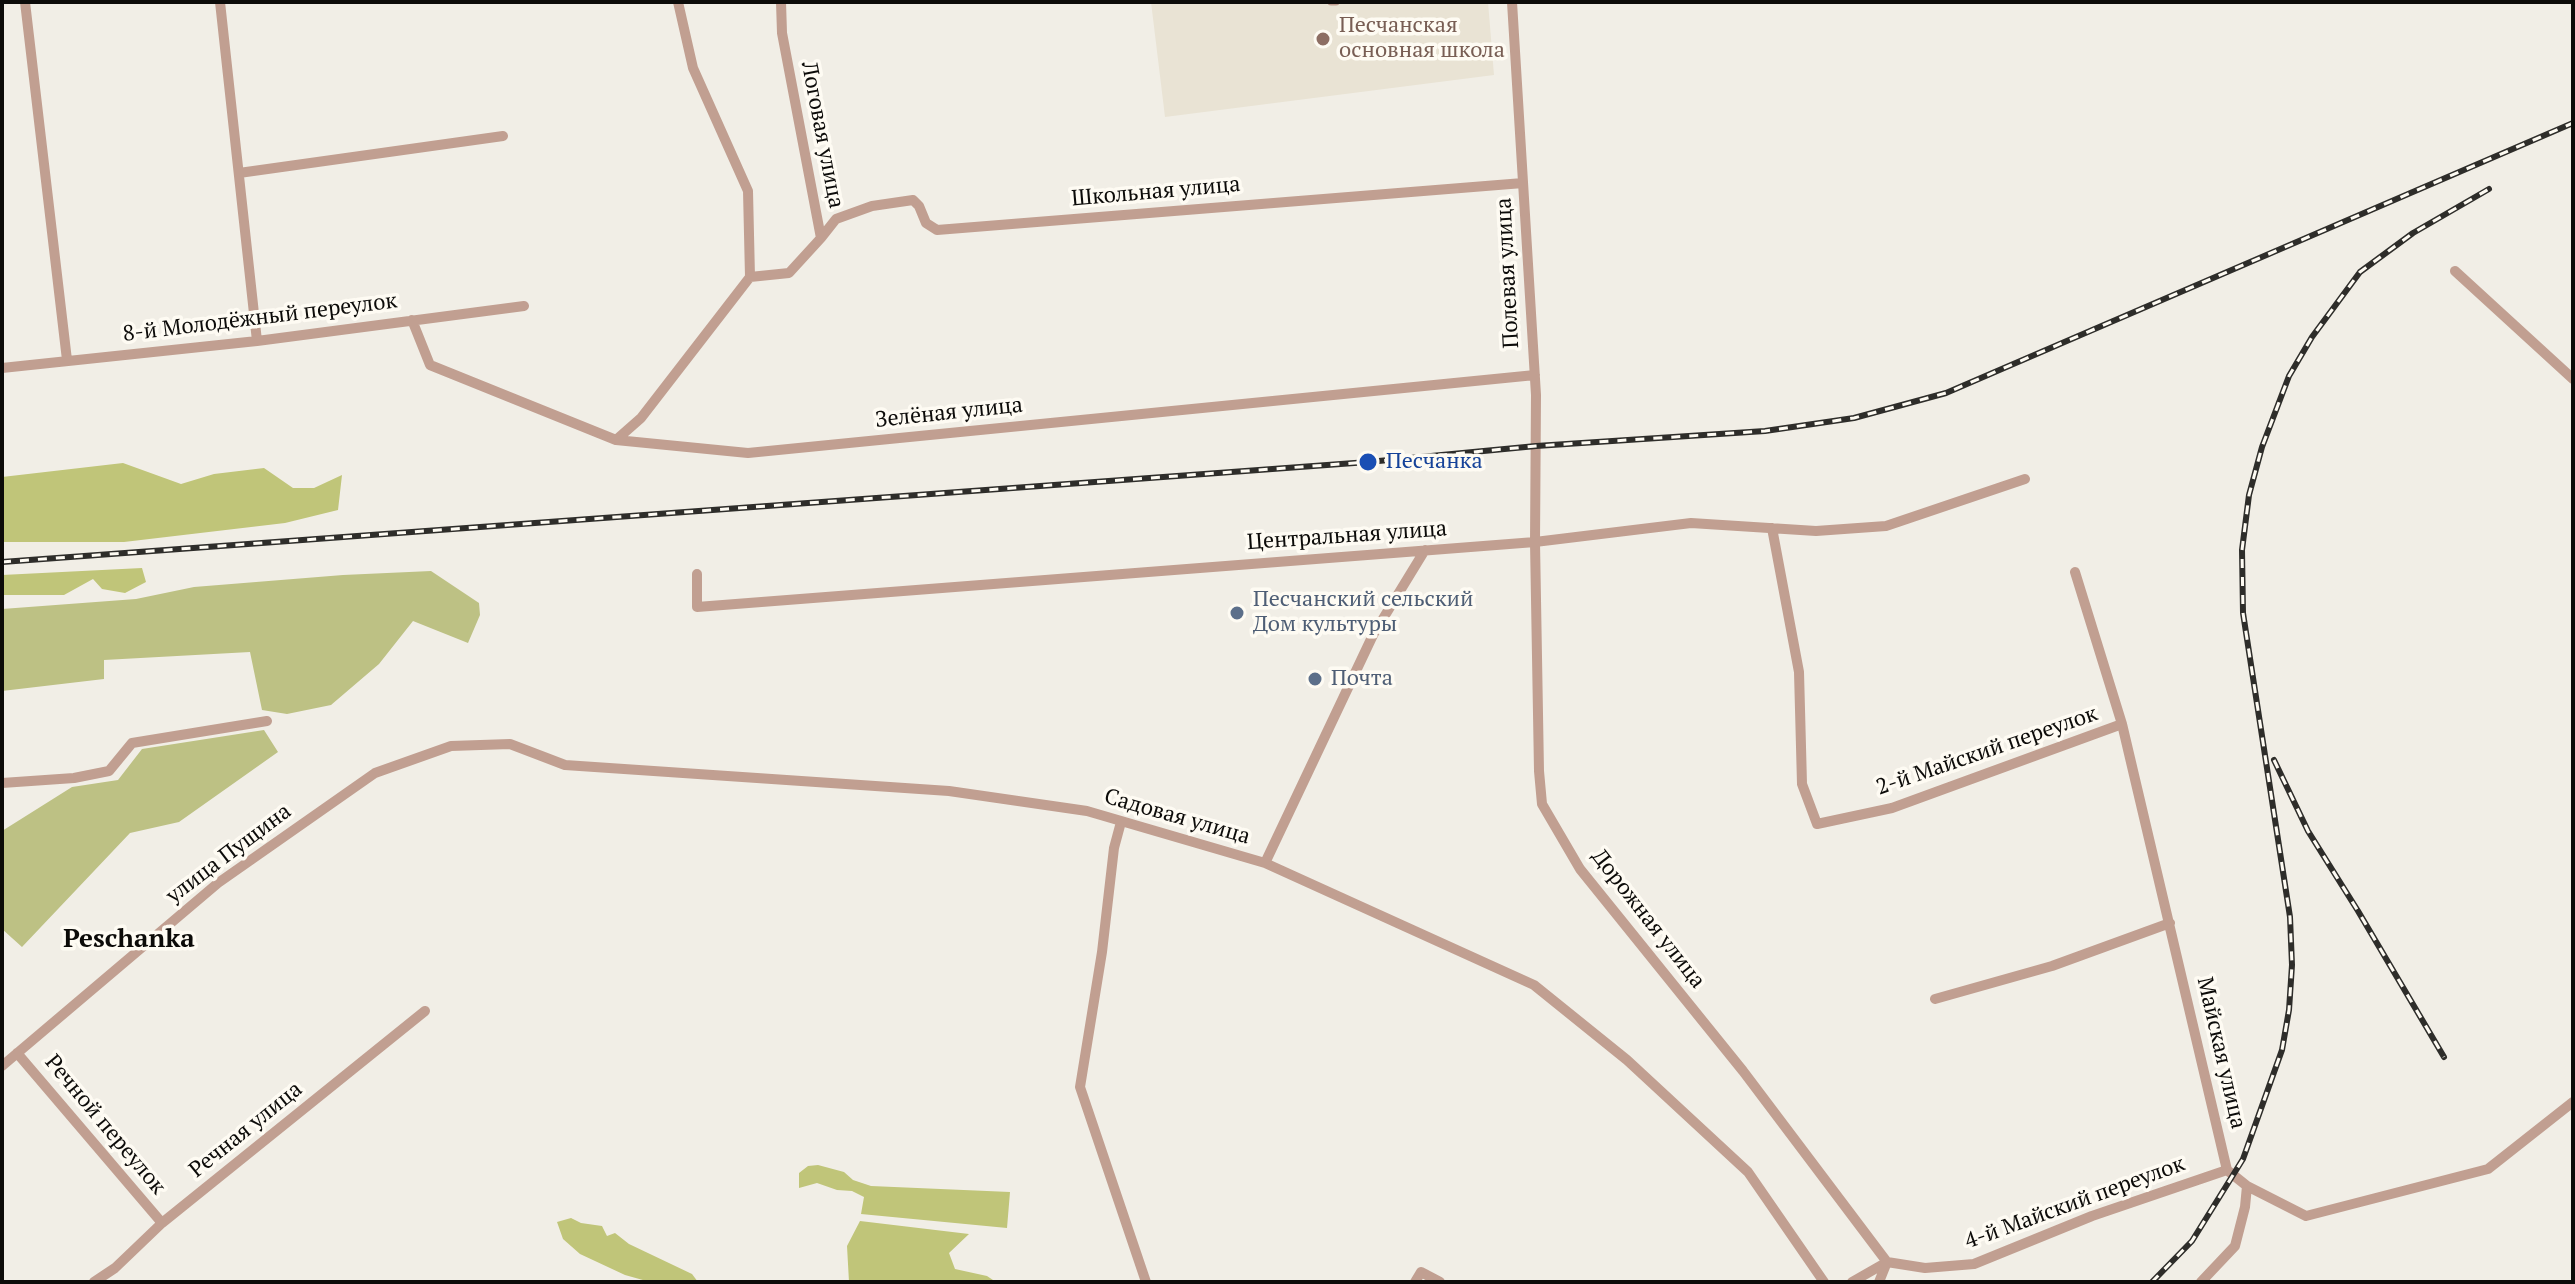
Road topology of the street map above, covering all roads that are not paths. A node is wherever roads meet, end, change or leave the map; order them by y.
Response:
1 (25, 2) edge
2 (220, 2) edge
3 (678, 2) edge
4 (781, 2) edge
5 (1512, 2) edge
6 (503, 136) dead end
7 (239, 173) junction
8 (1523, 183) junction
9 (821, 238) junction
10 (2455, 271) dead end
11 (750, 277) junction
12 (524, 306) dead end
13 (412, 320) junction
14 (257, 341) junction
15 (67, 360) junction
16 (2, 368) edge
17 (1535, 375) junction
18 (2573, 379) edge
19 (641, 418) junction
20 (616, 440) junction
21 (642, 441) junction
22 (2025, 479) dead end
23 (1772, 528) junction
24 (1535, 542) junction
25 (1425, 550) junction
26 (2075, 572) dead end
27 (697, 574) dead end
28 (267, 721) dead end
29 (2122, 724) junction
30 (375, 773) joint
31 (2, 783) edge
32 (1121, 822) junction
33 (1265, 863) junction
34 (2170, 923) junction
35 (1935, 999) dead end
36 (425, 1011) dead end
37 (17, 1053) junction
38 (2, 1066) edge
39 (2573, 1102) edge
40 (2227, 1170) junction
41 (2247, 1186) junction
42 (162, 1223) junction
43 (1887, 1262) junction
44 (94, 1282) edge
45 (1146, 1282) edge
46 (1415, 1282) edge
47 (1440, 1282) edge
48 (1824, 1282) edge
49 (1852, 1282) edge
50 (1879, 1282) edge
51 (2201, 1282) edge

1 - 15 street
2 - 7 street
3 - 11 street
4 - 9 street, Логовая улица
5 - 8 street, Полевая улица
6 - 7 street
7 - 14 street
8 - 9 street, Школьная улица
8 - 17 street, Полевая улица
9 - 11 street, Логовая улица
10 - 18 street
11 - 19 street
12 - 13 street, 8-й Молодёжный переулок
13 - 14 street, 8-й Молодёжный переулок
13 - 20 street, Зелёная улица
14 - 15 street, 8-й Молодёжный переулок
15 - 16 street, 8-й Молодёжный переулок
17 - 21 street, Зелёная улица
17 - 24 street, Полевая улица
19 - 20 street
19 - 21 street
20 - 21 street, Зелёная улица
22 - 23 street, Центральная улица
23 - 24 street, Центральная улица
23 - 29 street, 2-й Майский переулок
24 - 25 street, Центральная улица
24 - 43 street, Дорожная улица
25 - 27 street, Центральная улица
25 - 33 street
26 - 29 street, Майская улица
28 - 31 street
29 - 34 street, Майская улица
30 - 32 street, Садовая улица
30 - 37 street, улица Пущина
32 - 33 street, Садовая улица
32 - 45 street
33 - 48 street, Садовая улица
34 - 35 street
34 - 40 street, Майская улица
36 - 42 street, Речная улица
37 - 38 street, улица Пущина
37 - 42 street, Речной переулок
39 - 41 street
40 - 41 street
40 - 43 street, 4-й Майский переулок
41 - 51 street
42 - 44 street, Речная улица
43 - 49 street
43 - 50 street
46 - 47 street

